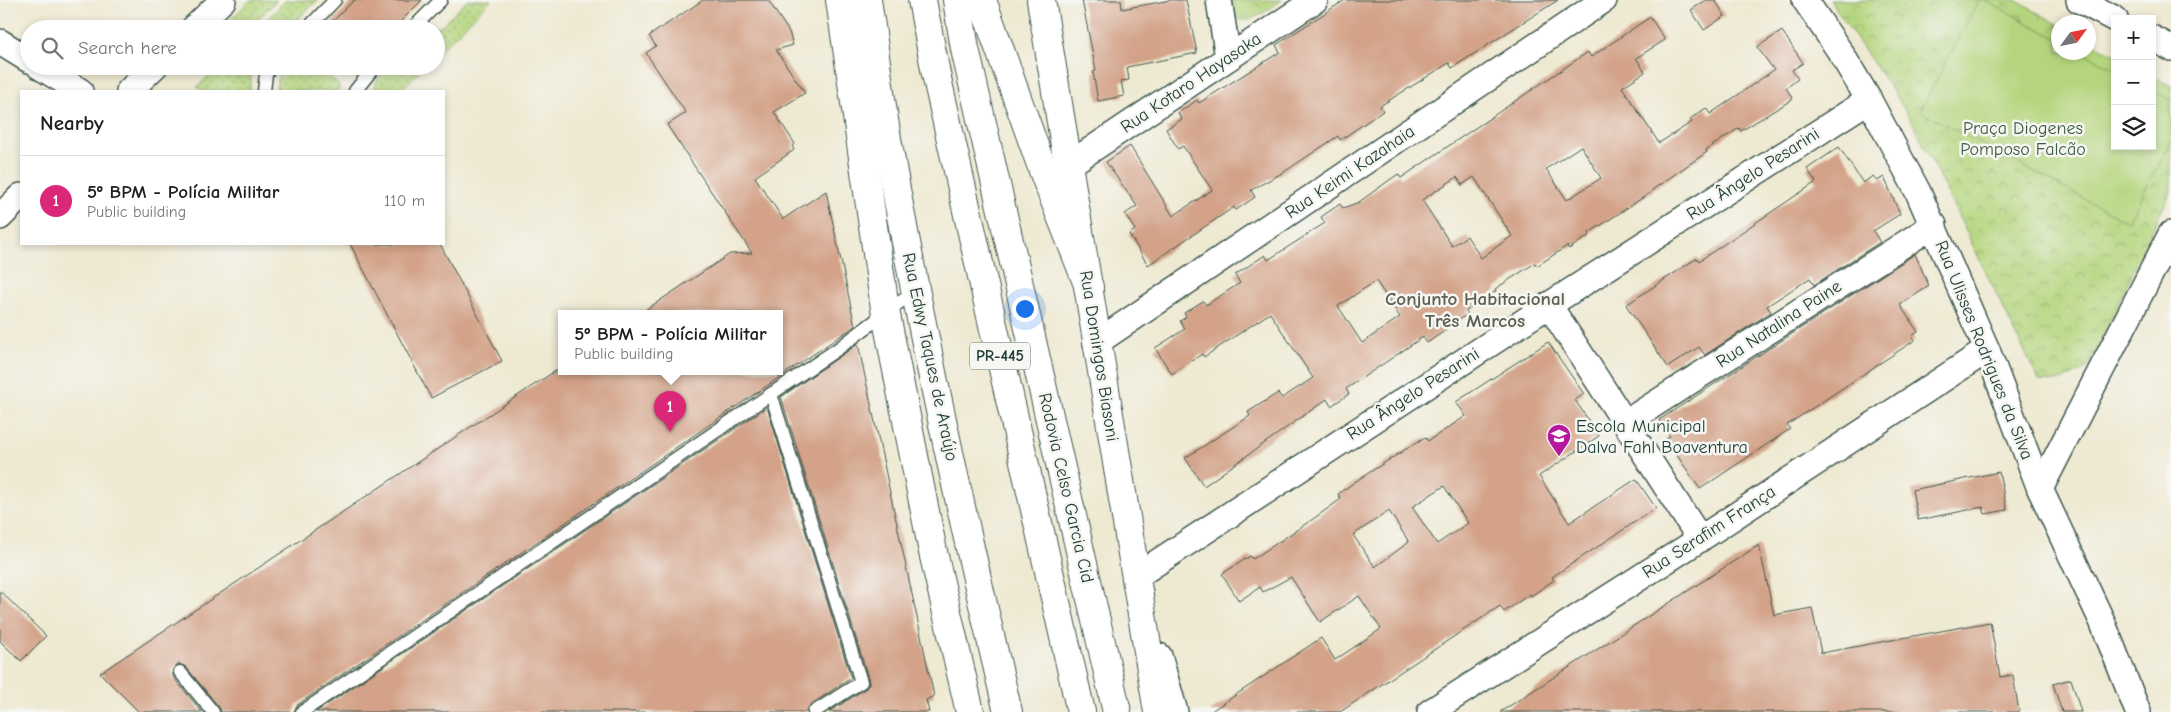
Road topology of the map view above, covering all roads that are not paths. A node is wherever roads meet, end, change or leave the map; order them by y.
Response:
1 (223, 0) edge
2 (335, 0) edge
3 (441, 0) edge
4 (840, 0) edge
5 (867, 0) edge
6 (922, 0) edge
7 (958, 0) edge
8 (982, 0) edge
9 (1041, 0) edge
10 (1219, 0) edge
11 (1315, 0) edge
12 (1603, 0) edge
13 (1805, 0) edge
14 (2079, 0) edge
15 (2111, 17) edge
16 (202, 20) edge
17 (316, 20) edge
18 (421, 20) edge
19 (2156, 40) edge
20 (0, 42) edge
21 (2171, 48) edge
22 (20, 54) edge
23 (1228, 58) junction
24 (54, 75) edge
25 (146, 75) edge
26 (266, 75) edge
27 (368, 75) edge
28 (78, 90) edge
29 (130, 90) edge
30 (264, 90) edge
31 (356, 90) edge
32 (1868, 100) junction
33 (1067, 166) junction
34 (20, 197) edge
35 (0, 216) edge
36 (1934, 225) junction
37 (2171, 234) edge
38 (1089, 287) junction
39 (915, 291) junction
40 (1548, 304) junction
41 (886, 314) junction
42 (1096, 343) junction
43 (1986, 350) junction
44 (771, 394) junction
45 (1625, 423) junction
46 (2040, 489) junction
47 (1700, 539) junction
48 (1135, 577) junction
49 (180, 672) dead end
50 (213, 712) edge
51 (302, 712) edge
52 (814, 712) edge
53 (970, 712) edge
54 (1008, 712) edge
55 (1081, 712) edge
56 (1117, 712) edge
57 (1158, 712) edge
58 (1175, 712) edge
59 (1430, 712) edge
60 (2138, 712) edge

1 - 16 street
2 - 17 lane
3 - 18 lane
4 - 41 main road, Rua Edwy Taques de Araújo
5 - 39 main road, Rua Edwy Taques de Araújo
6 - 55 main road, Rodovia Celso Garcia Cid / PR-445
7 - 56 main road, Rodovia Celso Garcia Cid / PR-445
8 - 38 main road
9 - 33 main road, Rua Domingos Biasoni
10 - 23 street
11 - 23 street, Rua Kotaro Hayasaka
12 - 42 street, Rua Keimi Kazahaia
13 - 32 street, Rua Ulisses Rodrigues da Silva
14 - 15 street
19 - 21 street
20 - 22 street
23 - 33 street, Rua Kotaro Hayasaka
24 - 28 street
25 - 29 street
26 - 30 lane
27 - 31 lane
32 - 36 street, Rua Ulisses Rodrigues da Silva
32 - 40 street, Rua Ângelo Pesarini
33 - 38 main road, Rua Domingos Biasoni
34 - 35 street
36 - 43 street, Rua Ulisses Rodrigues da Silva
36 - 45 street, Rua Natalina Paine
37 - 46 street
38 - 42 main road, Rua Domingos Biasoni
39 - 41 lane
39 - 54 main road, Rua Edwy Taques de Araújo
40 - 45 street
40 - 48 street, Rua Ângelo Pesarini
41 - 44 lane
41 - 53 main road, Rua Edwy Taques de Araújo
42 - 48 main road, Rua Domingos Biasoni
43 - 46 street, Rua Ulisses Rodrigues da Silva
43 - 47 street, Rua Serafim França
44 - 51 lane
44 - 52 lane
45 - 47 street
46 - 60 street, Rua Ulisses Rodrigues da Silva
47 - 59 street, Rua Serafim França
48 - 57 main road, Rua Domingos Biasoni
48 - 58 street
49 - 50 lane

